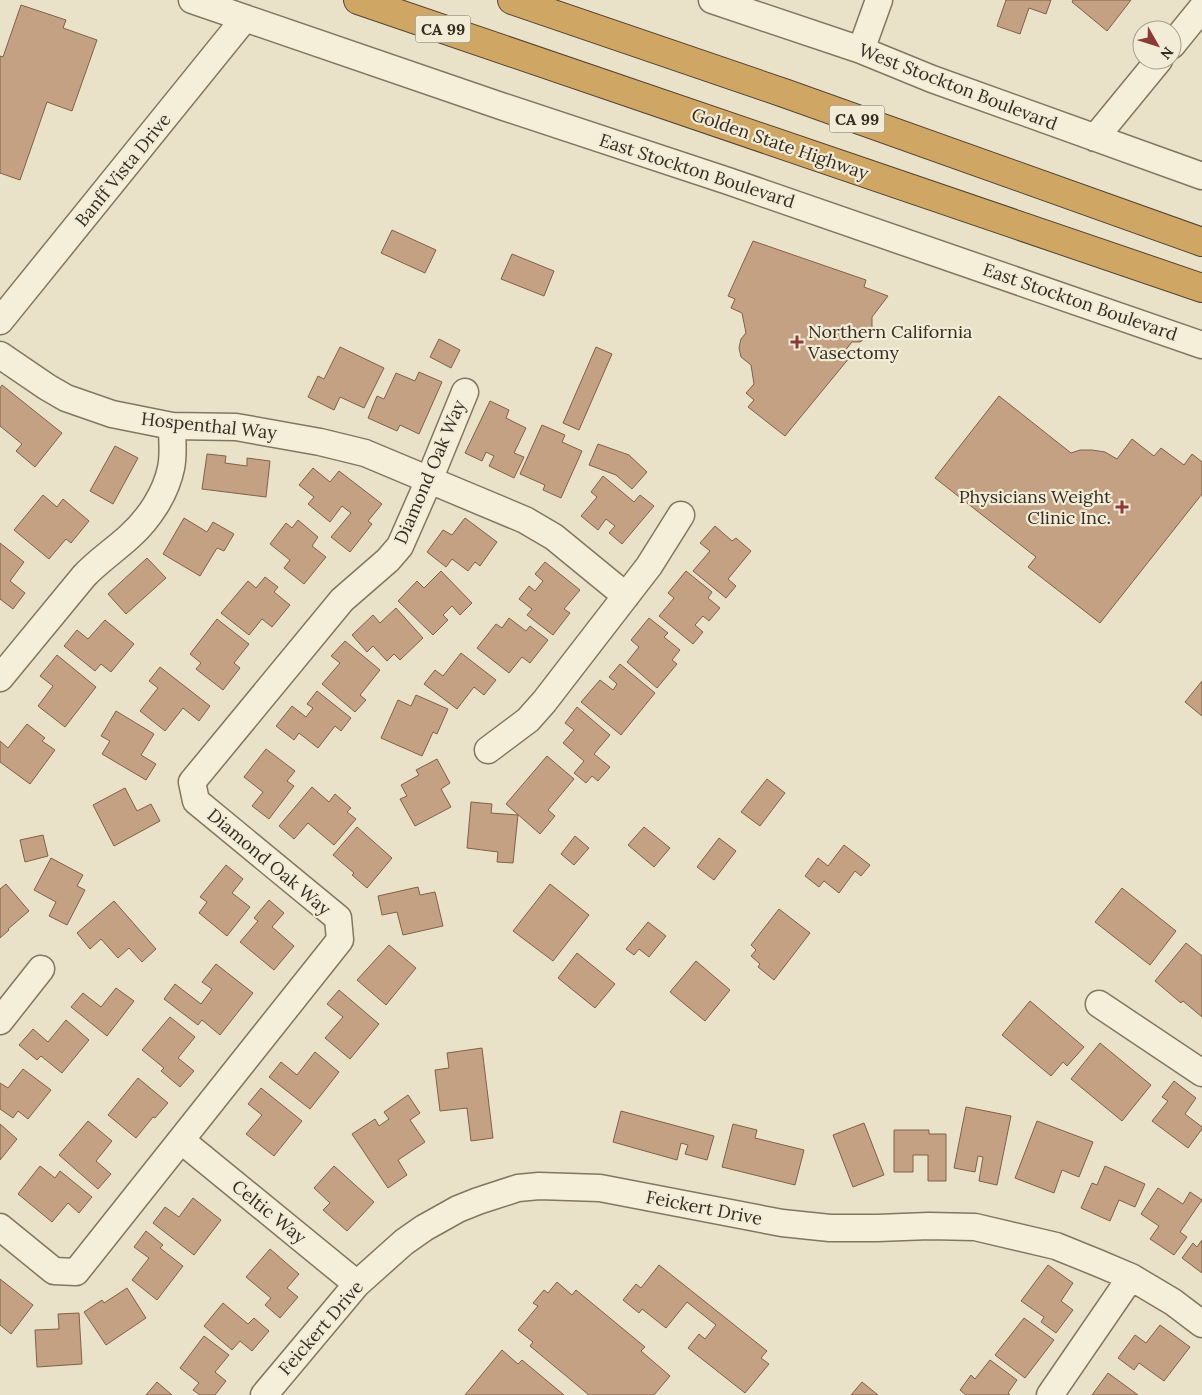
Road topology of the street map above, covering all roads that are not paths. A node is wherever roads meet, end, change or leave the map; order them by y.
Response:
1 (192, 0) edge
2 (358, 0) edge
3 (512, 0) edge
4 (712, 0) edge
5 (879, 0) edge
6 (1202, 8) edge
7 (245, 18) junction
8 (1182, 33) edge
9 (861, 50) junction
10 (1152, 70) edge
11 (1095, 138) junction
12 (1202, 176) edge
13 (1202, 242) edge
14 (1202, 288) edge
15 (0, 321) edge
16 (1202, 345) edge
17 (0, 355) edge
18 (464, 392) dead end
19 (172, 426) junction
20 (429, 480) junction
21 (681, 515) dead end
22 (626, 596) junction
23 (0, 678) edge
24 (488, 750) dead end
25 (41, 969) dead end
26 (1099, 1004) dead end
27 (0, 1021) edge
28 (1202, 1073) edge
29 (182, 1141) junction
30 (0, 1226) edge
31 (1131, 1277) junction
32 (357, 1284) junction
33 (1202, 1324) edge
34 (264, 1395) edge
35 (1050, 1395) edge

1 - 7 street, East Stockton Boulevard
2 - 14 highway, Golden State Highway / CA 99
3 - 13 highway, CA 99
4 - 9 street, West Stockton Boulevard
5 - 9 street
6 - 8 street
7 - 15 street, Banff Vista Drive
7 - 16 street, East Stockton Boulevard
9 - 11 street, West Stockton Boulevard
10 - 11 street
11 - 12 street, West Stockton Boulevard
17 - 19 street, Hospenthal Way
18 - 20 street, Diamond Oak Way
19 - 20 street, Hospenthal Way
19 - 23 street
20 - 22 street, Hospenthal Way
20 - 29 street, Diamond Oak Way
21 - 22 street
22 - 24 street
25 - 27 street
26 - 28 street
29 - 30 street, Diamond Oak Way
29 - 32 street, Celtic Way
31 - 32 street, Feickert Drive
31 - 33 street, Feickert Drive
31 - 35 street
32 - 34 street, Feickert Drive

